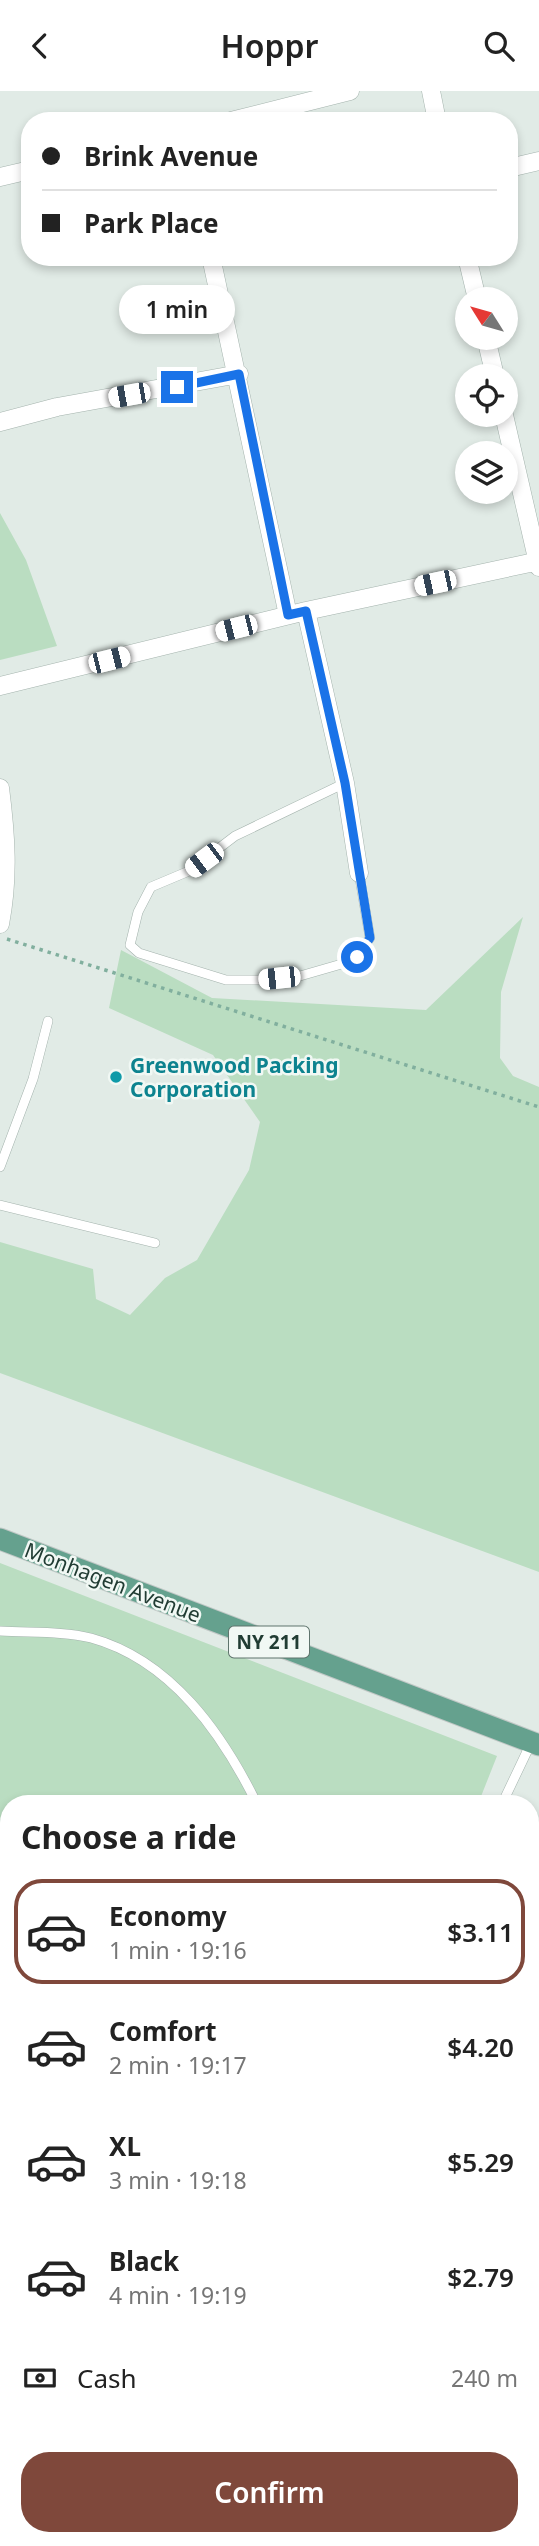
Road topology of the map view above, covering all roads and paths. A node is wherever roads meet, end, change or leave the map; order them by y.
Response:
1 (350, 91) edge
2 (431, 91) edge
3 (267, 112) edge
4 (435, 112) edge
5 (539, 160) edge
6 (518, 166) edge
7 (21, 172) edge
8 (0, 177) edge
9 (213, 266) edge
10 (469, 266) edge
11 (474, 287) edge
12 (239, 374) junction
13 (0, 422) edge
14 (507, 427) edge
15 (539, 563) edge
16 (306, 611) junction
17 (288, 615) junction
18 (0, 687) edge
19 (345, 783) junction
20 (0, 788) edge
21 (359, 873) joint
22 (0, 924) edge
23 (0, 937) edge
24 (48, 1021) dead end
25 (539, 1107) edge
26 (0, 1167) edge
27 (0, 1205) edge
28 (155, 1243) dead end
29 (0, 1539) edge
30 (0, 1632) edge
31 (535, 1744) edge
32 (252, 1795) edge
33 (507, 1795) edge

1 - 3 street
2 - 4 street
5 - 6 street
7 - 8 street
9 - 12 street
10 - 11 street
12 - 13 street
12 - 17 street
14 - 15 street
15 - 16 street
16 - 17 street
16 - 19 street
17 - 18 street
19 - 21 street
19 - 21 lane
20 - 22 street
23 - 25 path
24 - 26 lane
27 - 28 lane
29 - 31 main road, Monhagen Avenue / NY 211
30 - 32 lane
31 - 33 lane

